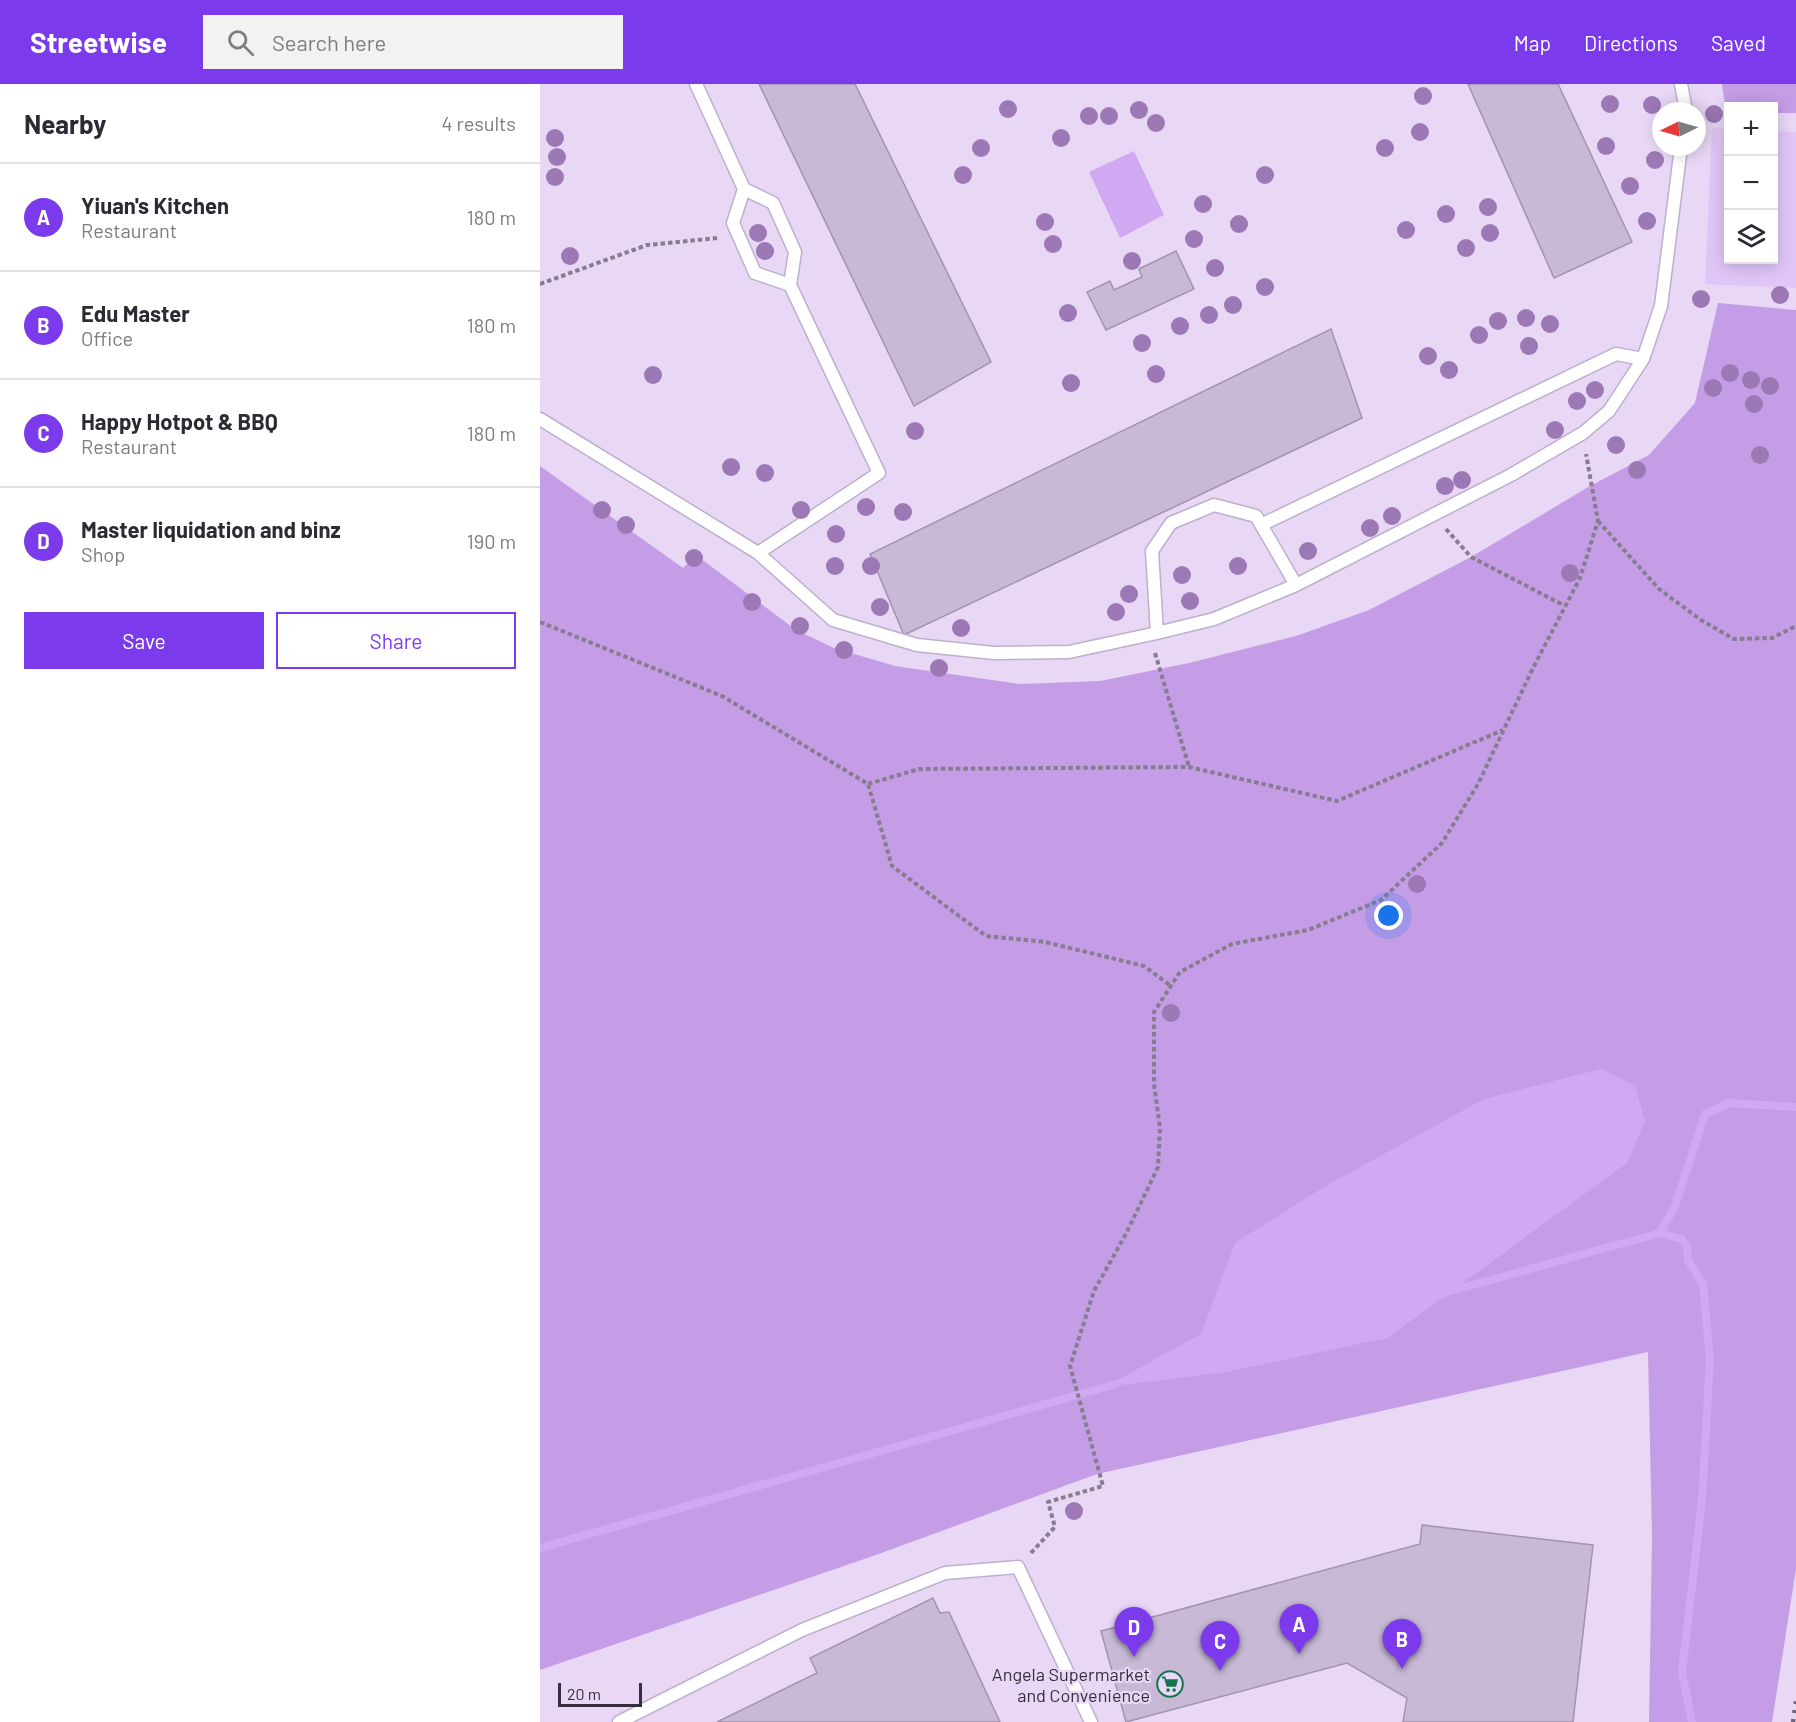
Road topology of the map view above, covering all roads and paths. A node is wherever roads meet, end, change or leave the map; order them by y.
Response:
1 (696, 84) edge
2 (1682, 84) edge
3 (1685, 102) edge
4 (1680, 156) edge
5 (744, 189) junction
6 (739, 236) junction
7 (540, 284) edge
8 (790, 285) junction
9 (1643, 359) junction
10 (540, 419) edge
11 (1583, 433) junction
12 (1432, 515) junction
13 (1598, 521) junction
14 (1261, 525) junction
15 (758, 553) junction
16 (1296, 585) junction
17 (1565, 606) junction
18 (540, 622) edge
19 (1796, 626) edge
20 (1153, 633) junction
21 (1503, 730) junction
22 (1189, 767) junction
23 (868, 784) junction
24 (1171, 986) junction
25 (1018, 1568) junction
26 (619, 1722) edge
27 (1091, 1722) edge

1 - 5 lane
2 - 3 lane
4 - 9 lane
5 - 6 lane
5 - 8 lane
6 - 7 path
6 - 8 lane
8 - 15 lane
9 - 11 lane
9 - 14 lane
10 - 15 lane
11 - 12 lane
11 - 13 path
12 - 16 lane
12 - 17 path
13 - 17 path
13 - 19 path
14 - 16 lane
14 - 20 lane
15 - 20 lane
16 - 20 lane
17 - 21 path
18 - 23 path
20 - 22 path
21 - 22 path
21 - 24 path
22 - 23 path
23 - 24 path
24 - 25 path
25 - 26 lane
25 - 27 lane

